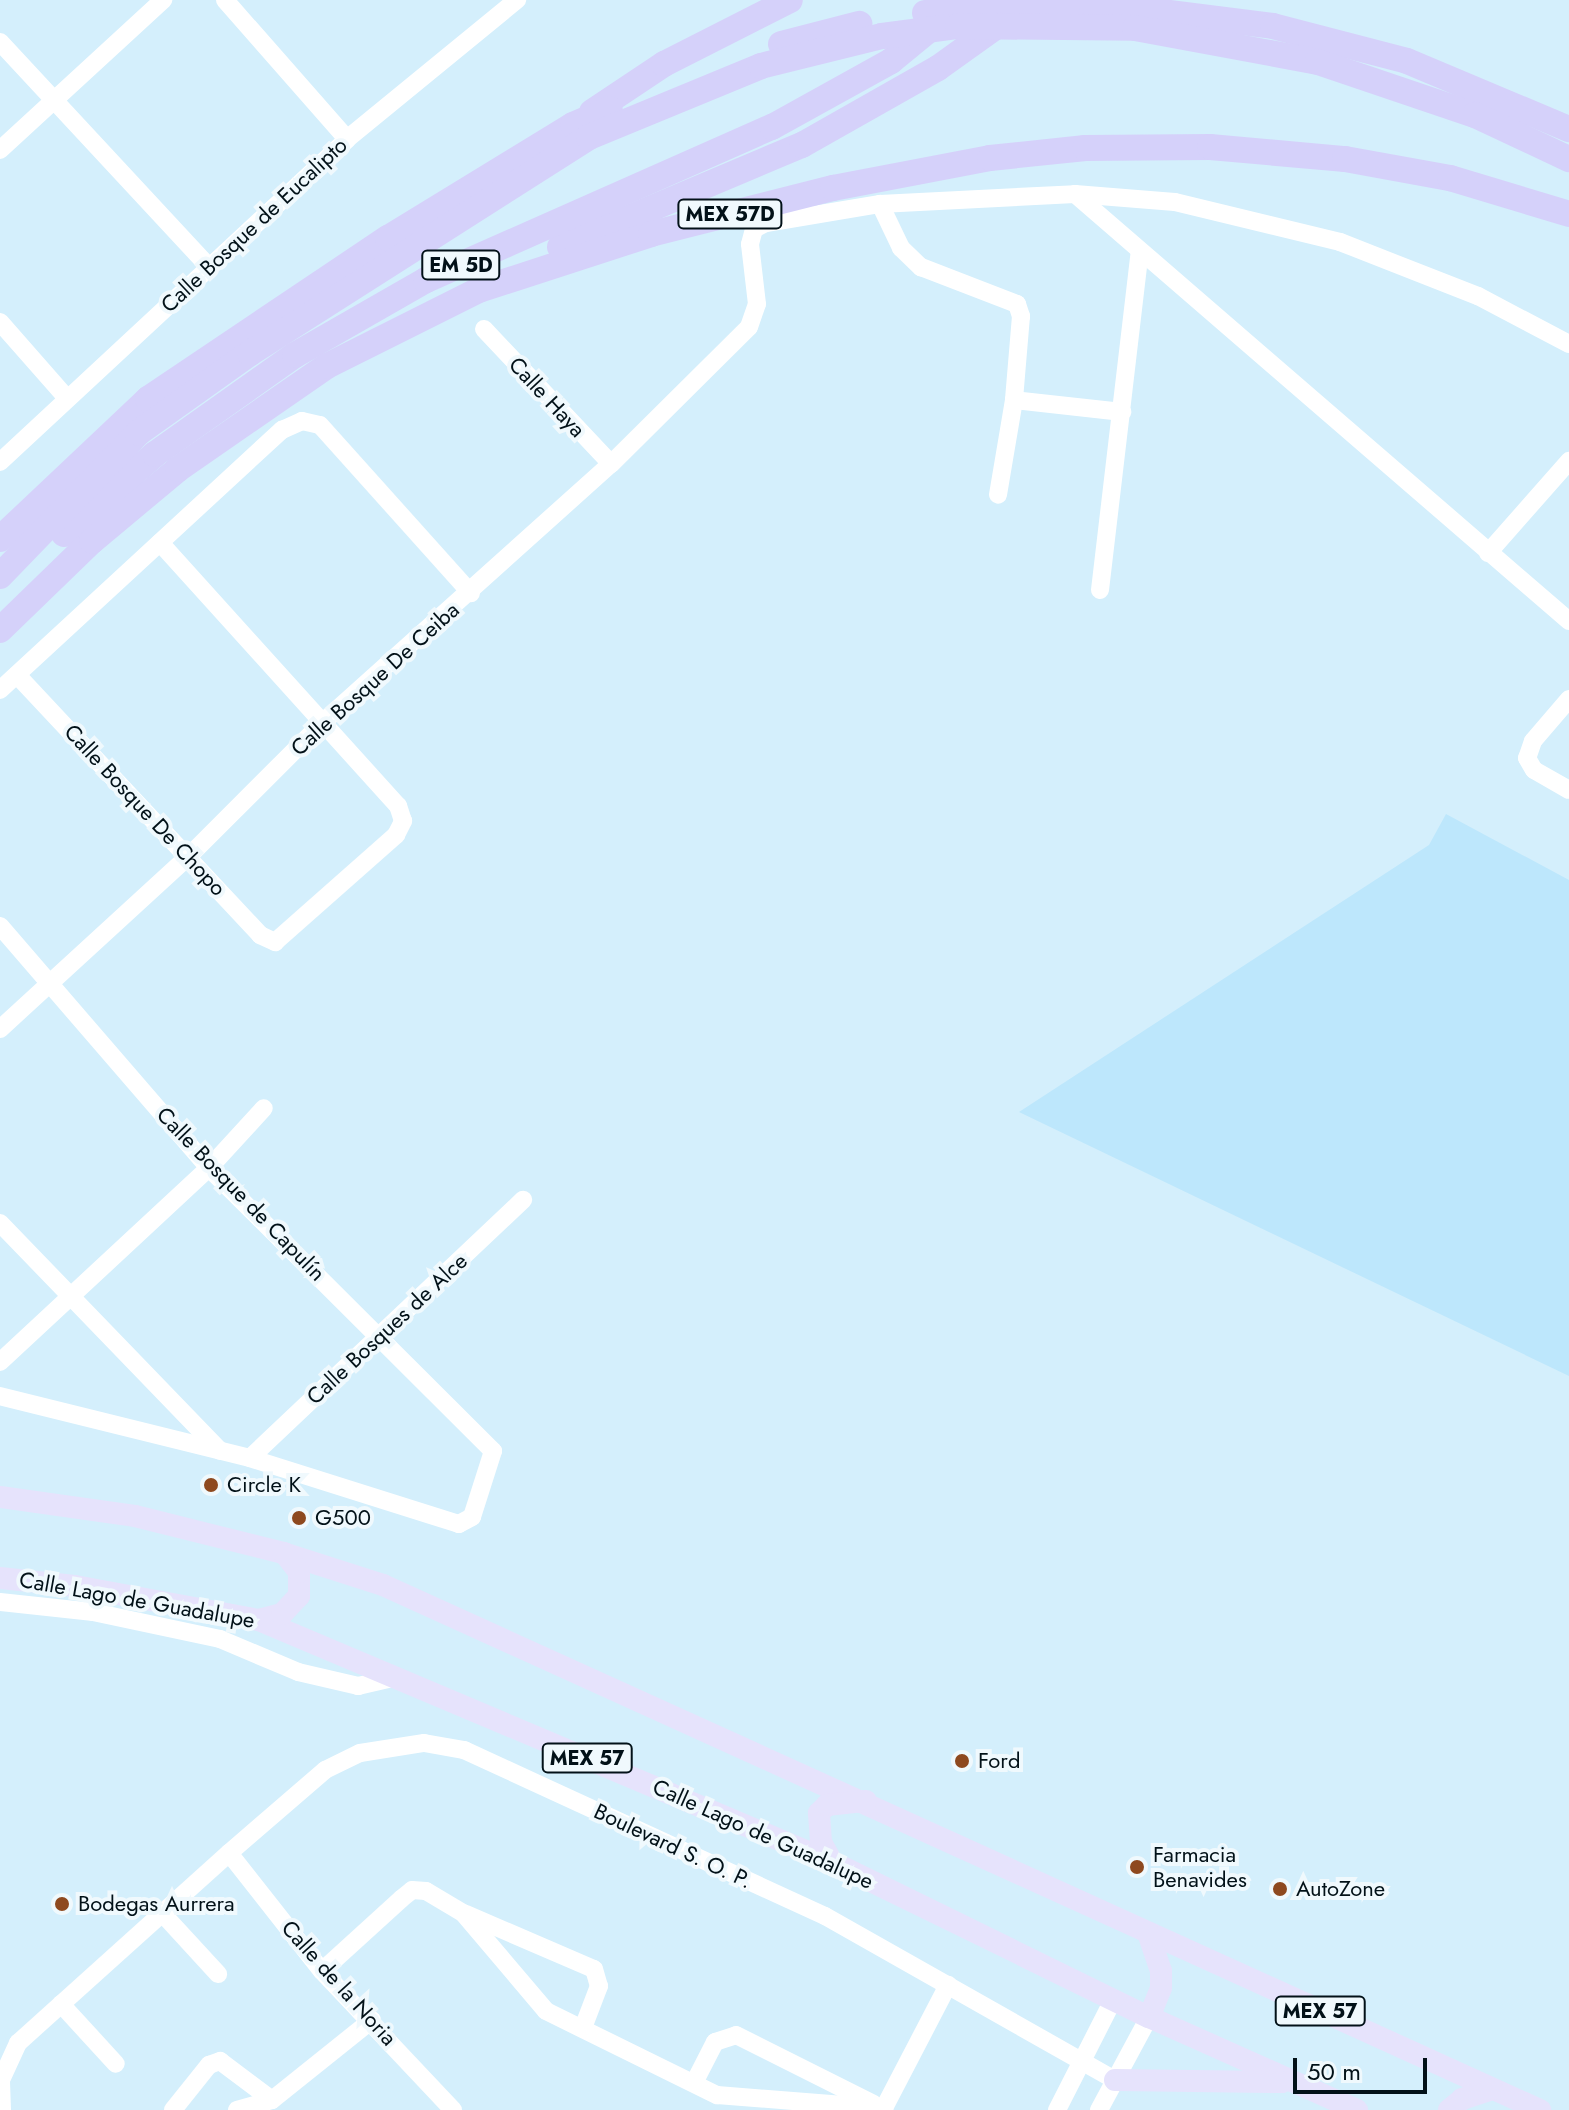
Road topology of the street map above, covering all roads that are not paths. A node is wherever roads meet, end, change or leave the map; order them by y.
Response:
1 (163, 0) edge
2 (225, 0) edge
3 (517, 0) edge
4 (790, 0) edge
5 (963, 0) edge
6 (1025, 0) edge
7 (496, 5) edge
8 (884, 27) junction
9 (0, 42) edge
10 (55, 98) junction
11 (573, 125) junction
12 (1569, 129) edge
13 (347, 139) junction
14 (0, 150) edge
15 (1569, 159) edge
16 (1075, 194) junction
17 (880, 204) junction
18 (1569, 214) edge
19 (1140, 252) junction
20 (209, 267) junction
21 (479, 290) junction
22 (0, 322) edge
23 (484, 329) dead end
24 (1569, 344) edge
25 (66, 397) junction
26 (1014, 400) junction
27 (1122, 412) junction
28 (1569, 461) edge
29 (0, 462) edge
30 (611, 464) junction
31 (998, 495) dead end
32 (0, 539) edge
33 (160, 543) junction
34 (1488, 553) junction
35 (0, 576) edge
36 (1100, 590) dead end
37 (471, 593) junction
38 (0, 596) edge
39 (1569, 621) edge
40 (0, 630) edge
41 (17, 675) junction
42 (0, 690) edge
43 (1569, 699) edge
44 (322, 723) junction
45 (1569, 790) edge
46 (190, 855) junction
47 (0, 926) edge
48 (50, 983) junction
49 (0, 1029) edge
50 (264, 1108) dead end
51 (209, 1168) junction
52 (523, 1200) dead end
53 (0, 1223) edge
54 (72, 1297) junction
55 (380, 1337) junction
56 (0, 1362) edge
57 (0, 1396) edge
58 (220, 1452) junction
59 (250, 1458) junction
60 (0, 1497) edge
61 (283, 1553) junction
62 (0, 1578) edge
63 (0, 1602) edge
64 (259, 1620) junction
65 (397, 1677) junction
66 (868, 1801) junction
67 (229, 1853) junction
68 (832, 1862) junction
69 (162, 1913) junction
70 (463, 1913) junction
71 (1148, 1933) junction
72 (322, 1971) junction
73 (218, 1974) dead end
74 (948, 1985) junction
75 (1113, 2000) junction
76 (61, 2004) junction
77 (1149, 2017) junction
78 (372, 2020) junction
79 (583, 2028) junction
80 (1080, 2062) junction
81 (116, 2064) dead end
82 (1115, 2080) junction
83 (1292, 2082) junction
84 (694, 2083) junction
85 (1492, 2089) junction
86 (272, 2100) junction
87 (884, 2108) edge
88 (2, 2110) edge
89 (173, 2110) edge
90 (237, 2110) edge
91 (453, 2110) edge
92 (1057, 2110) edge
93 (1099, 2110) edge
94 (1357, 2110) edge
95 (1449, 2110) edge
96 (1540, 2110) edge

1 - 10 street
2 - 13 street
3 - 7 street, Calle Bosque de Eucalipto
4 - 11 highway
5 - 38 highway, EM 5D
6 - 21 highway, EM 5D
7 - 13 street, Calle Bosque de Eucalipto
8 - 11 highway
8 - 12 highway
8 - 15 highway
8 - 35 highway
9 - 10 street
10 - 14 street
10 - 20 street
11 - 32 highway
13 - 20 street, Calle Bosque de Eucalipto
16 - 17 street
16 - 19 street
16 - 24 street
17 - 26 street
17 - 30 street, Calle Bosque De Ceiba
18 - 21 highway, MEX 57D
19 - 27 street
19 - 34 street
20 - 25 street, Calle Bosque de Eucalipto
21 - 40 highway, MEX 57D
22 - 25 street
23 - 30 street, Calle Haya
25 - 29 street, Calle Bosque de Eucalipto
26 - 27 street
26 - 31 street
27 - 36 street
28 - 34 street
30 - 37 street, Calle Bosque De Ceiba
33 - 37 street
33 - 41 street
33 - 44 street
34 - 39 street
37 - 44 street, Calle Bosque De Ceiba
41 - 42 street
41 - 46 street, Calle Bosque De Chopo
43 - 45 street
44 - 46 street, Calle Bosque De Ceiba
44 - 46 street, Calle Bosque De Chopo
46 - 48 street, Calle Bosque De Ceiba
47 - 48 street, Calle Bosque de Capulín
48 - 49 street, Calle Bosque De Ceiba
48 - 51 street, Calle Bosque de Capulín
50 - 51 street
51 - 54 street
51 - 55 street, Calle Bosque de Capulín
52 - 55 street, Calle Bosques de Alce
53 - 54 street
54 - 56 street
54 - 58 street
55 - 59 street, Calle Bosques de Alce
55 - 59 street, Calle Bosque de Capulín
57 - 58 street
58 - 59 street
60 - 61 main road, MEX 57
61 - 64 main road
61 - 66 main road, MEX 57
62 - 64 main road, Calle Lago de Guadalupe / MEX 57
63 - 65 street
64 - 65 main road, Calle Lago de Guadalupe / MEX 57
65 - 68 main road, Calle Lago de Guadalupe / MEX 57
66 - 68 main road
66 - 71 main road, MEX 57
67 - 69 street, Boulevard S. O. P.
67 - 72 street, Calle de la Noria
67 - 74 street, Boulevard S. O. P.
68 - 75 main road, Calle Lago de Guadalupe / MEX 57
69 - 73 street
69 - 76 street, Boulevard S. O. P.
70 - 72 street
70 - 79 street
70 - 79 street
71 - 77 main road
71 - 85 main road, MEX 57
72 - 78 street, Calle de la Noria
74 - 80 street, Boulevard S. O. P.
74 - 87 street
75 - 77 main road, Calle Lago de Guadalupe / MEX 57
75 - 80 street
76 - 81 street
76 - 88 street, Boulevard S. O. P.
77 - 82 street
77 - 83 main road, MEX 57
78 - 86 street
78 - 91 street, Calle de la Noria
79 - 84 street
80 - 82 street, Boulevard S. O. P.
80 - 92 street
82 - 83 main road
82 - 93 street
83 - 94 main road, MEX 57
84 - 87 street
84 - 87 street
85 - 95 main road
85 - 96 main road, MEX 57
86 - 89 street
86 - 90 street

